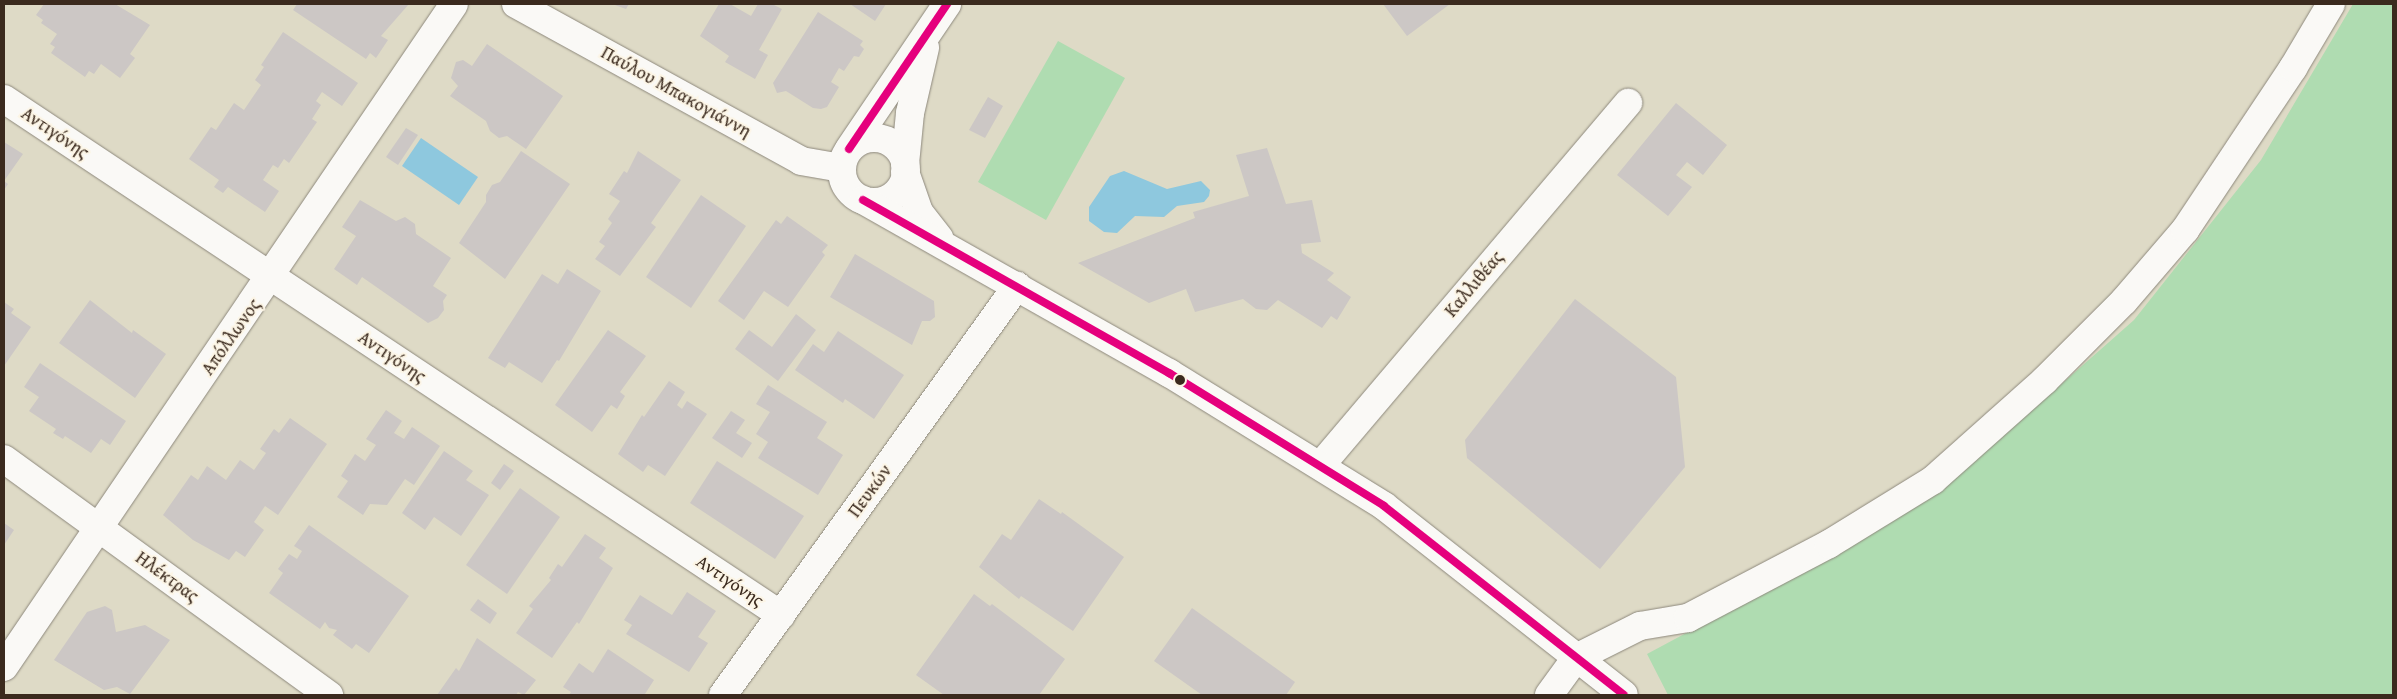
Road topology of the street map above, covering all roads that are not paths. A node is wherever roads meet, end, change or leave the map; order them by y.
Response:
1 (454, 4) edge
2 (516, 4) edge
3 (946, 4) edge
4 (2331, 4) edge
5 (929, 32) junction
6 (4, 99) edge
7 (1628, 103) dead end
8 (845, 159) junction
9 (905, 168) junction
10 (863, 200) junction
11 (946, 247) junction
12 (272, 277) junction
13 (1017, 286) junction
14 (4, 459) edge
15 (1321, 465) junction
16 (99, 528) junction
17 (781, 615) junction
18 (1576, 658) junction
19 (4, 667) edge
20 (329, 695) edge
21 (723, 695) edge
22 (1549, 695) edge
23 (1624, 695) edge

1 - 12 street, Απόλλωνος
2 - 8 street, Παύλου Μπακογιάννη
3 - 5 street
4 - 18 street
5 - 8 street
5 - 9 street
6 - 12 street, Αντιγόνης
7 - 15 street, Καλλιθέας
8 - 9 street
8 - 10 street
9 - 10 street
9 - 11 street
10 - 11 street
11 - 13 street
12 - 16 street, Απόλλωνος
12 - 17 street, Αντιγόνης
13 - 15 street
13 - 17 street, Πευκών
14 - 16 street, Ηλέκτρας
15 - 18 street
16 - 19 street, Απόλλωνος
16 - 20 street, Ηλέκτρας
17 - 21 street, Πευκών
18 - 22 street
18 - 23 street

